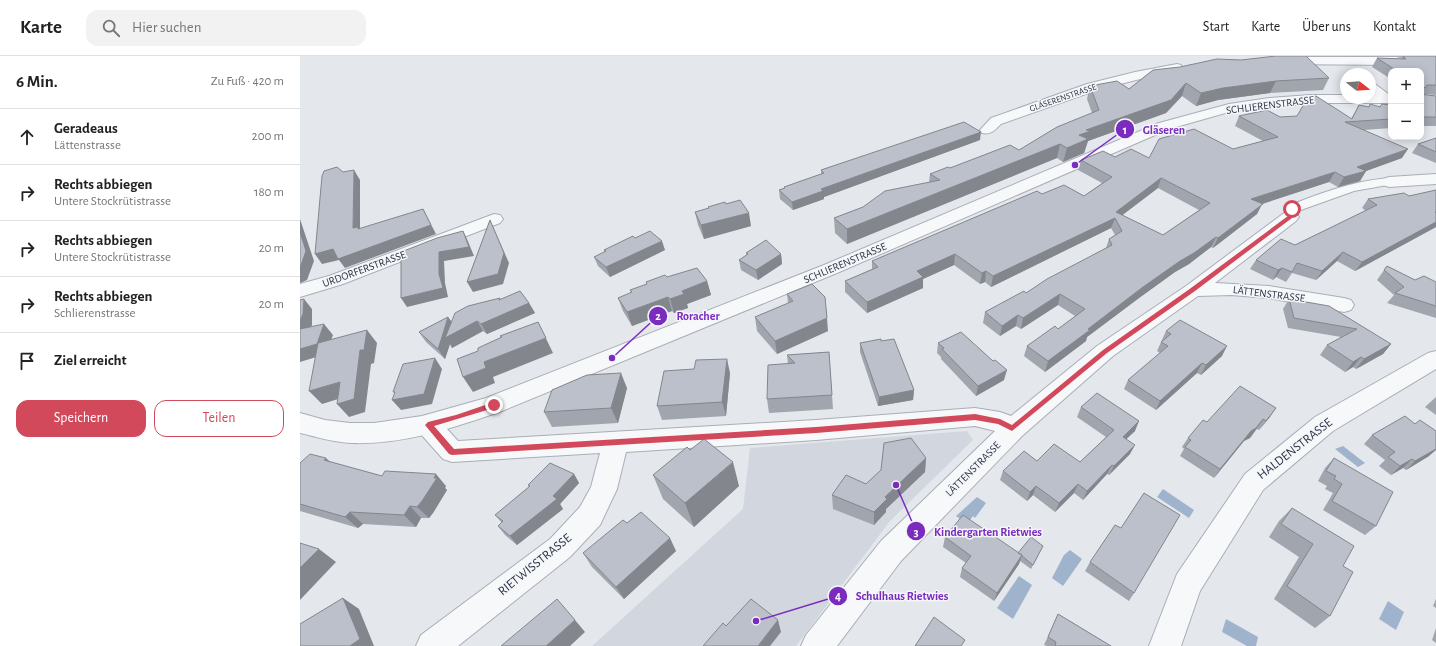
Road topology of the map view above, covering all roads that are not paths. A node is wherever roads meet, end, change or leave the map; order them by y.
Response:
1 (1383, 56) edge
2 (1266, 61) edge
3 (1334, 61) junction
4 (1189, 67) edge
5 (1344, 68) edge
6 (1382, 95) edge
7 (987, 130) dead end
8 (1436, 179) edge
9 (1389, 182) joint
10 (1290, 217) joint
11 (494, 219) dead end
12 (1193, 290) junction
13 (300, 291) edge
14 (1344, 305) dead end
15 (1436, 358) edge
16 (300, 423) edge
17 (428, 425) junction
18 (1012, 429) junction
19 (616, 441) junction
20 (432, 646) edge
21 (818, 646) edge
22 (1165, 646) edge

1 - 3 street
2 - 3 street
3 - 5 street
4 - 7 street, GLÄSERENSTRASSE
6 - 17 street, SCHLIERENSTRASSE
8 - 9 street
9 - 10 street, LÄTTENSTRASSE
10 - 12 street, LÄTTENSTRASSE
11 - 13 street, URDORFERSTRASSE
12 - 14 street, LÄTTENSTRASSE
12 - 18 street, LÄTTENSTRASSE
15 - 22 street, HALDENSTRASSE
16 - 17 street, SCHLIERENSTRASSE
17 - 19 street
18 - 19 street
18 - 21 street, LÄTTENSTRASSE
19 - 20 street, RIETWISSTRASSE

